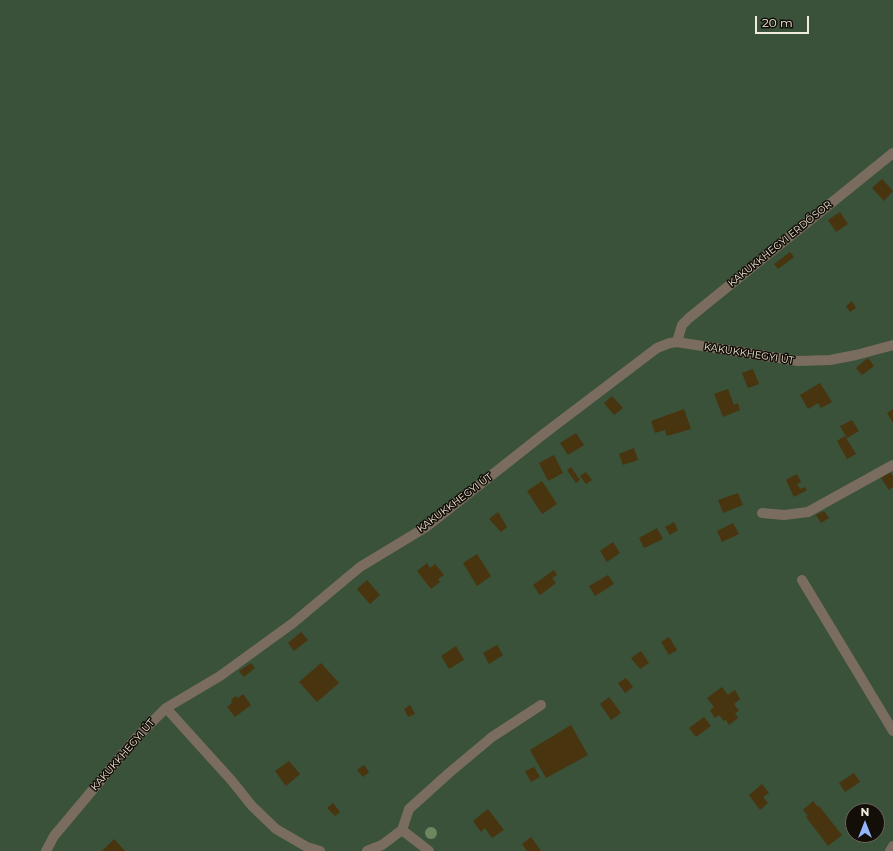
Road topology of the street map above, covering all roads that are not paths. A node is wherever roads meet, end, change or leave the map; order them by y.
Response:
1 (893, 153) edge
2 (677, 342) junction
3 (893, 345) edge
4 (893, 465) edge
5 (762, 513) dead end
6 (802, 580) dead end
7 (541, 705) dead end
8 (166, 708) junction
9 (893, 731) edge
10 (402, 830) junction
11 (893, 846) edge
12 (46, 851) edge
13 (320, 851) edge
14 (367, 851) edge
15 (429, 851) edge
16 (890, 851) edge

1 - 2 street, KAKUKKHEGYI ERDŐSOR
2 - 3 street, KAKUKKHEGYI ÚT
2 - 8 street, KAKUKKHEGYI ÚT
4 - 5 street
6 - 9 street
7 - 10 street
8 - 12 street, KAKUKKHEGYI ÚT
8 - 13 street
10 - 14 street
10 - 15 street
11 - 16 street

